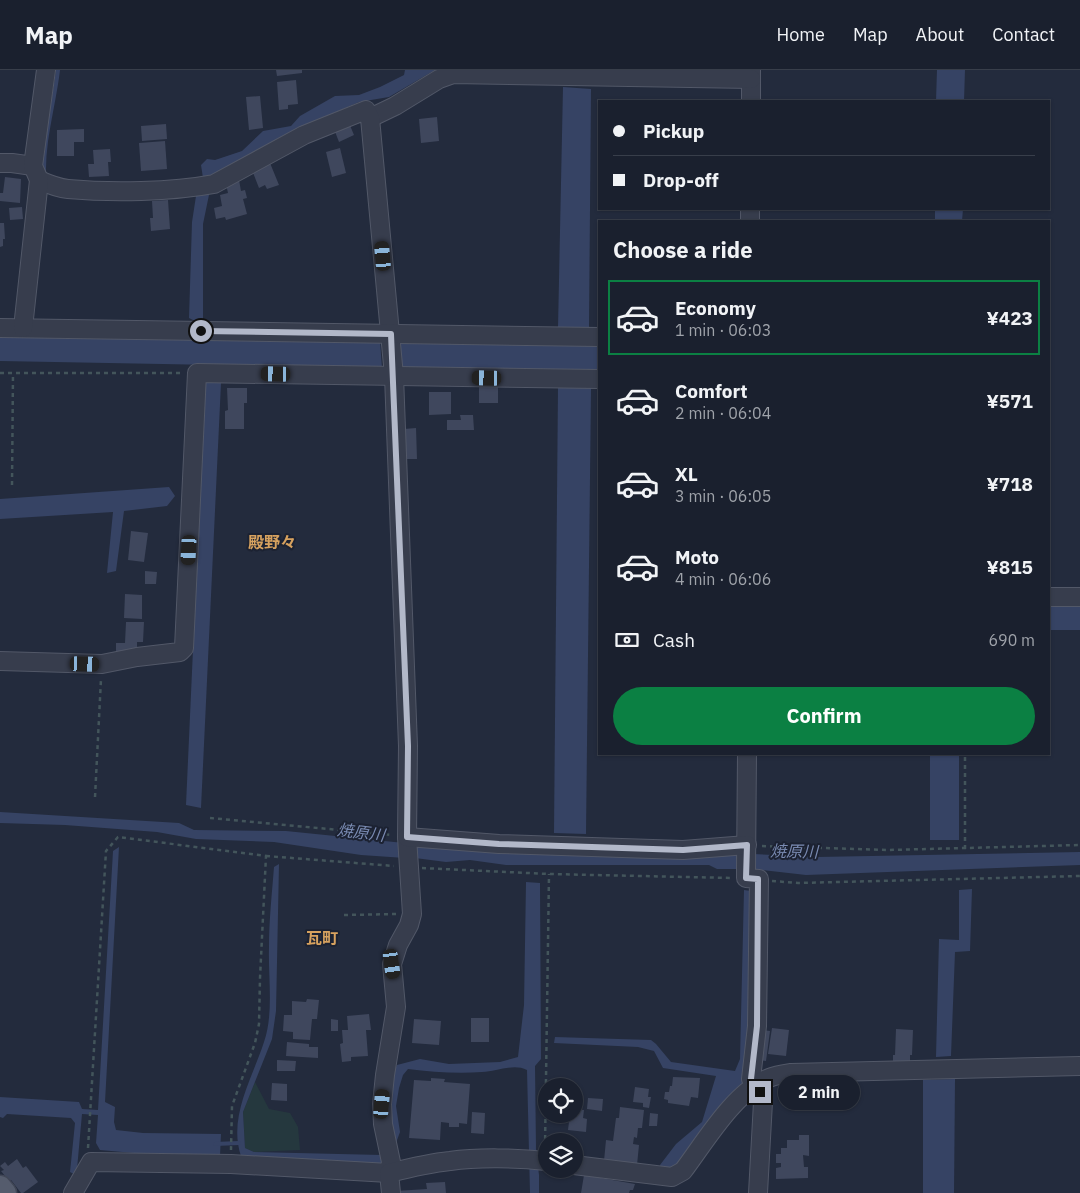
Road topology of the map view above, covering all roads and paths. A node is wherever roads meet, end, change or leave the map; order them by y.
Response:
1 (46, 70) edge
2 (466, 72) edge
3 (751, 74) edge
4 (751, 100) edge
5 (370, 118) junction
6 (0, 162) edge
7 (40, 177) junction
8 (0, 328) edge
9 (30, 328) junction
10 (391, 334) junction
11 (598, 337) edge
12 (0, 373) edge
13 (13, 373) junction
14 (207, 373) junction
15 (394, 376) junction
16 (598, 379) edge
17 (12, 485) dead end
18 (1050, 597) edge
19 (1080, 597) edge
20 (0, 661) edge
21 (102, 664) junction
22 (747, 755) edge
23 (965, 755) edge
24 (95, 797) dead end
25 (210, 818) dead end
26 (407, 837) junction
27 (1080, 845) edge
28 (747, 848) junction
29 (964, 849) junction
30 (266, 856) junction
31 (410, 867) junction
32 (549, 874) junction
33 (750, 876) junction
34 (1080, 876) edge
35 (412, 914) junction
36 (344, 915) dead end
37 (1080, 1066) edge
38 (754, 1087) junction
39 (540, 1133) edge
40 (538, 1161) edge
41 (91, 1162) junction
42 (232, 1164) junction
43 (583, 1166) edge
44 (390, 1168) junction
45 (0, 1187) edge
46 (5, 1193) edge
47 (73, 1193) edge
48 (391, 1193) edge
49 (758, 1193) edge

1 - 7 street
2 - 3 street
2 - 5 street
3 - 4 street
5 - 7 street
5 - 10 street
6 - 7 street
7 - 9 street
8 - 9 street
9 - 10 street
10 - 11 street
10 - 15 street
12 - 13 path
13 - 14 path
13 - 17 path
14 - 15 street
14 - 21 street
15 - 16 street
15 - 26 street
18 - 19 street
20 - 21 street
21 - 24 path
22 - 28 street
23 - 29 path
25 - 26 path
26 - 28 street
26 - 31 street
27 - 29 path
28 - 29 path
28 - 33 street
30 - 31 path
30 - 41 path
30 - 42 path
31 - 32 path
31 - 35 street
32 - 33 path
32 - 39 path
33 - 34 path
33 - 38 street
35 - 36 path
35 - 44 street
37 - 38 street
38 - 43 street
38 - 49 street
40 - 44 street
41 - 42 street
41 - 47 street
42 - 44 street
44 - 48 street
45 - 46 main road

